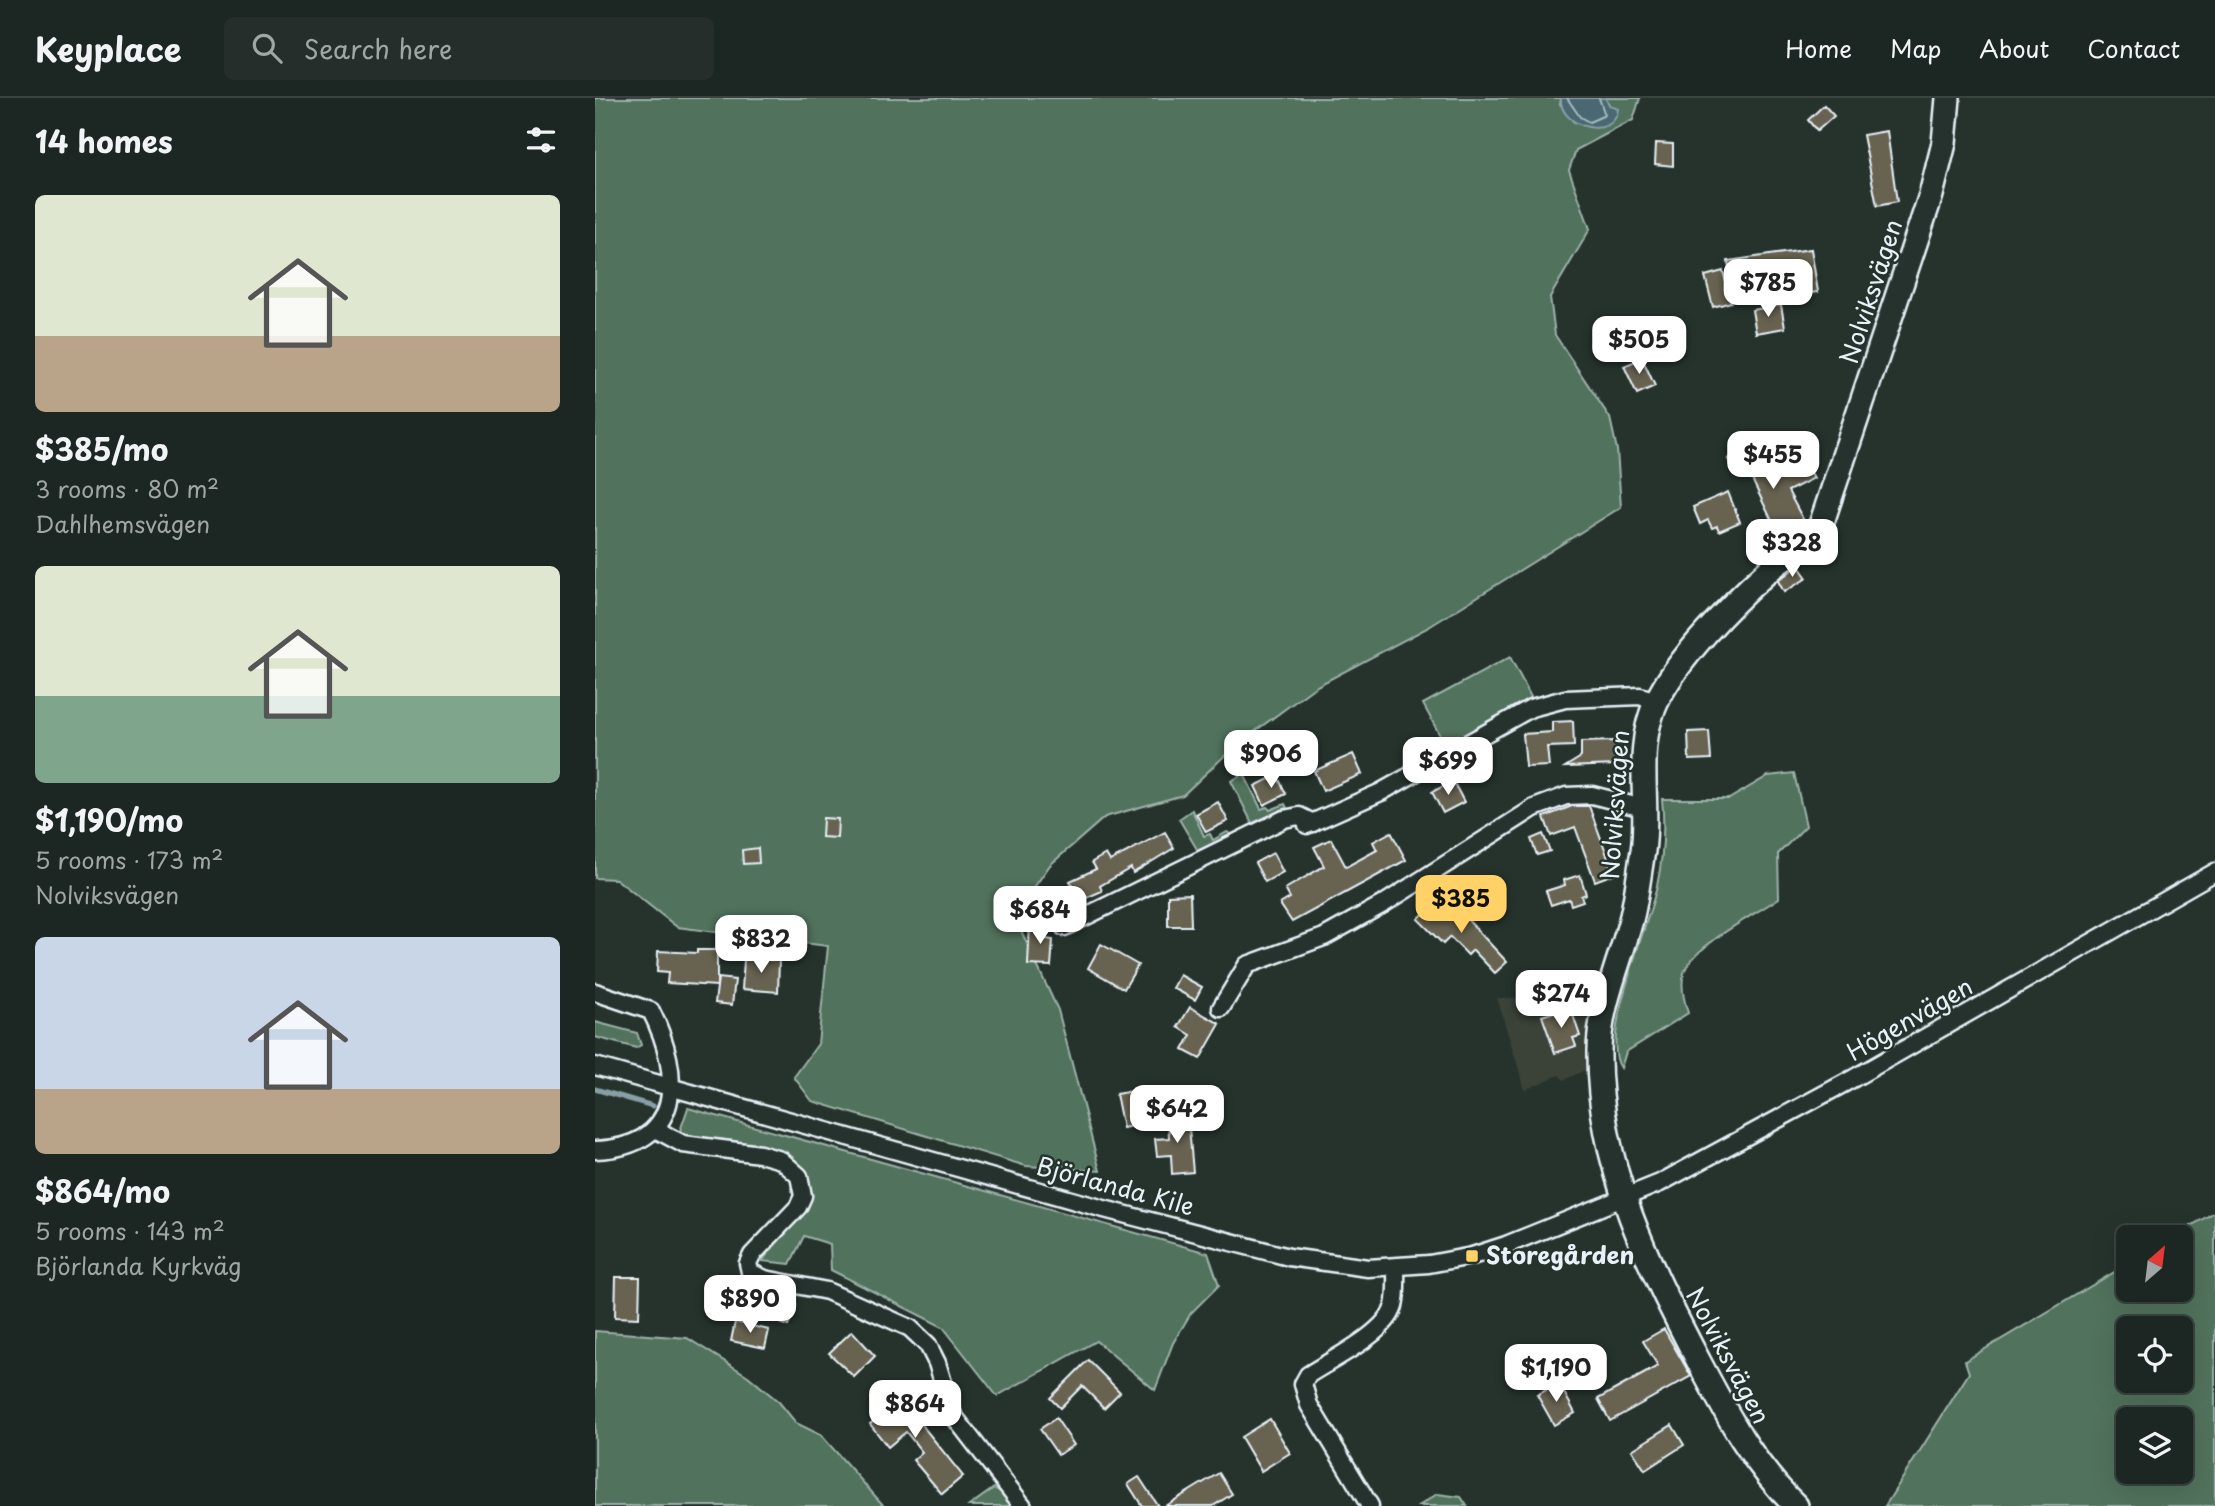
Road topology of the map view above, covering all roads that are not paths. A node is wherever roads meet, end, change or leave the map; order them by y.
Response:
1 (1948, 98) edge
2 (1656, 701) junction
3 (1643, 808) junction
4 (2215, 872) edge
5 (1065, 927) dead end
6 (595, 992) edge
7 (1221, 1008) dead end
8 (595, 1066) edge
9 (671, 1089) junction
10 (655, 1129) junction
11 (595, 1150) edge
12 (1623, 1200) junction
13 (1395, 1267) junction
14 (1023, 1506) edge
15 (1370, 1506) edge
16 (1796, 1506) edge

1 - 2 street, Nolviksvägen
2 - 3 street, Nolviksvägen
2 - 5 street
3 - 7 street
3 - 12 street, Nolviksvägen
4 - 12 street, Högenvägen
6 - 9 street
8 - 9 street, Björlanda Kile
9 - 10 street
9 - 13 street, Björlanda Kile
10 - 11 street
10 - 14 street
12 - 13 street, Björlanda Kile
12 - 16 street, Nolviksvägen
13 - 15 street

